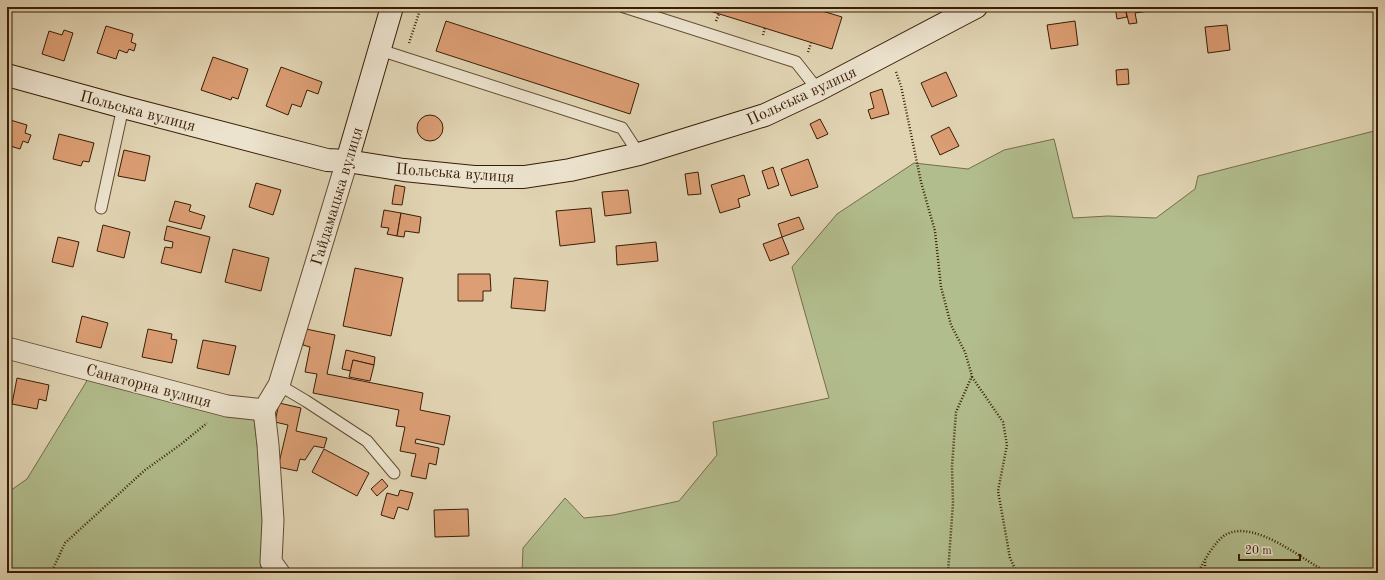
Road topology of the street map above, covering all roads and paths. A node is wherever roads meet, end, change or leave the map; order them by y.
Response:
1 (392, 7) edge
2 (421, 7) edge
3 (624, 7) edge
4 (976, 7) edge
5 (380, 50) junction
6 (888, 54) junction
7 (404, 58) junction
8 (7, 75) edge
9 (818, 90) junction
10 (123, 107) junction
11 (639, 154) junction
12 (347, 161) junction
13 (101, 208) dead end
14 (7, 348) edge
15 (972, 376) junction
16 (279, 386) junction
17 (227, 406) junction
18 (264, 410) junction
19 (394, 473) dead end
20 (1205, 560) junction
21 (50, 573) edge
22 (279, 573) edge
23 (948, 573) edge
24 (1017, 573) edge
25 (1198, 573) edge
26 (1205, 573) edge
27 (1328, 573) edge

1 - 5 street, Гайдамацька вулиця
2 - 7 path
3 - 9 lane
4 - 6 street, Польська вулиця
5 - 7 lane
5 - 12 street, Гайдамацька вулиця
6 - 9 street, Польська вулиця
6 - 15 path
7 - 11 lane
8 - 10 street, Польська вулиця
9 - 11 street, Польська вулиця
10 - 12 street, Польська вулиця
10 - 13 lane
11 - 12 street, Польська вулиця
12 - 16 street, Гайдамацька вулиця
14 - 17 street, Санаторна вулиця
15 - 23 path
15 - 24 path
16 - 18 street
16 - 19 lane
17 - 18 street, Санаторна вулиця
17 - 21 path
18 - 22 street
20 - 25 path
20 - 26 path
20 - 27 path

